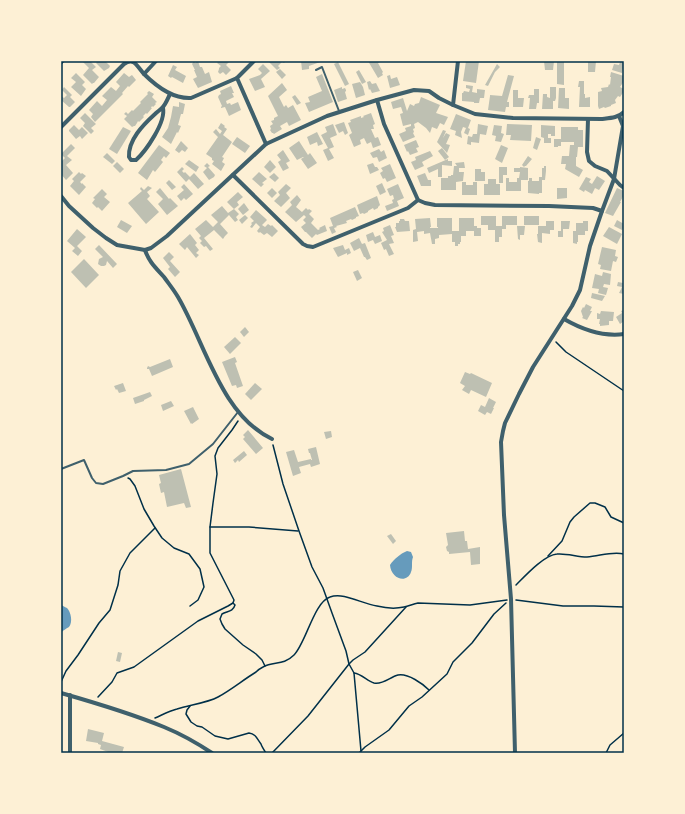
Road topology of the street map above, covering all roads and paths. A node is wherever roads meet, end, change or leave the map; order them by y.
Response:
1 (64, 61) edge
2 (156, 61) edge
3 (254, 61) edge
4 (458, 61) edge
5 (61, 64) edge
6 (316, 70) dead end
7 (144, 74) junction
8 (237, 78) junction
9 (170, 94) junction
10 (377, 100) junction
11 (453, 105) junction
12 (162, 108) junction
13 (340, 112) junction
14 (624, 112) edge
15 (619, 116) junction
16 (588, 119) junction
17 (61, 127) edge
18 (266, 144) junction
19 (233, 175) junction
20 (614, 178) junction
21 (624, 188) edge
22 (61, 196) edge
23 (418, 200) junction
24 (602, 210) junction
25 (145, 250) junction
26 (564, 319) junction
27 (624, 334) edge
28 (552, 337) junction
29 (624, 391) edge
30 (240, 413) junction
31 (273, 440) joint
32 (61, 469) edge
33 (123, 476) junction
34 (624, 523) edge
35 (210, 527) junction
36 (155, 528) junction
37 (299, 531) junction
38 (624, 554) edge
39 (547, 557) junction
40 (510, 590) junction
41 (327, 598) junction
42 (233, 603) junction
43 (515, 605) dead end
44 (190, 606) dead end
45 (406, 606) junction
46 (624, 607) edge
47 (349, 664) junction
48 (265, 666) junction
49 (354, 673) junction
50 (61, 682) edge
51 (429, 690) junction
52 (61, 693) edge
53 (70, 695) junction
54 (96, 700) dead end
55 (191, 705) junction
56 (161, 716) dead end
57 (624, 733) edge
58 (361, 751) junction
59 (70, 753) edge
60 (212, 753) edge
61 (266, 753) edge
62 (272, 753) edge
63 (359, 753) edge
64 (515, 753) edge
65 (606, 753) edge

1 - 5 path
2 - 7 street
3 - 8 street
4 - 11 street
6 - 13 lane
7 - 9 street
7 - 17 street
8 - 9 street
8 - 18 street
9 - 12 street
10 - 11 street
10 - 13 street
10 - 23 street
11 - 16 street
12 - 12 street
13 - 18 street
14 - 15 street
15 - 16 street
15 - 20 street
16 - 20 street
18 - 19 street
19 - 23 street
19 - 25 street
20 - 21 street
20 - 24 street
22 - 25 street
23 - 24 street
24 - 26 street
25 - 30 street
26 - 27 street
26 - 28 street
28 - 29 path
28 - 40 street
30 - 31 street
30 - 33 lane
30 - 35 path
31 - 37 path
32 - 33 lane
33 - 36 path
34 - 39 path
35 - 37 path
35 - 42 path
36 - 44 path
36 - 50 path
37 - 41 path
38 - 39 path
39 - 40 path
40 - 64 street
41 - 45 path
41 - 47 path
41 - 48 path
42 - 48 path
42 - 54 path
43 - 46 path
45 - 47 path
45 - 51 path
47 - 49 path
47 - 62 path
48 - 55 path
49 - 51 path
49 - 58 path
51 - 58 path
52 - 53 street
53 - 59 street
53 - 60 street
55 - 56 path
55 - 61 path
57 - 65 path
58 - 63 path

